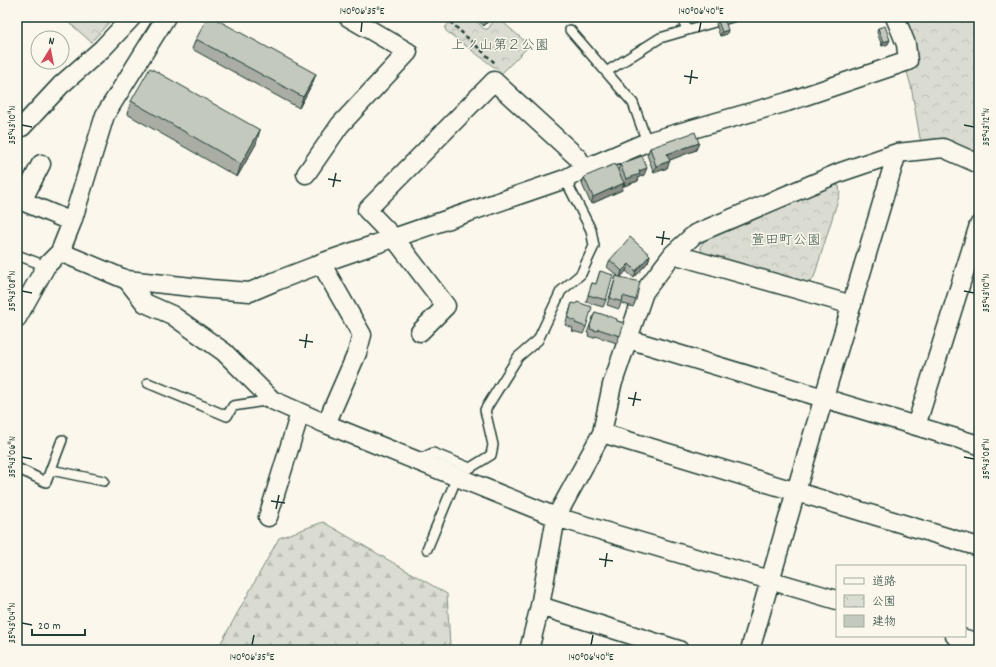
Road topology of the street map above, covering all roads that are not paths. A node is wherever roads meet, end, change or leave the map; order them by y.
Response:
1 (132, 17) edge
2 (166, 17) edge
3 (348, 17) edge
4 (682, 17) edge
5 (732, 17) edge
6 (895, 17) edge
7 (570, 30) dead end
8 (686, 30) junction
9 (606, 72) junction
10 (17, 129) edge
11 (647, 142) junction
12 (897, 153) junction
13 (41, 164) dead end
14 (979, 164) edge
15 (584, 169) junction
16 (306, 174) dead end
17 (565, 179) junction
18 (72, 222) junction
19 (979, 225) edge
20 (395, 239) junction
21 (60, 252) junction
22 (673, 254) junction
23 (17, 255) edge
24 (321, 263) junction
25 (46, 266) junction
26 (128, 280) junction
27 (852, 305) junction
28 (17, 318) edge
29 (420, 332) dead end
30 (628, 339) junction
31 (148, 383) dead end
32 (824, 398) junction
33 (272, 400) junction
34 (300, 413) junction
35 (326, 424) junction
36 (916, 426) junction
37 (602, 433) junction
38 (62, 440) dead end
39 (979, 445) edge
40 (416, 461) junction
41 (17, 468) edge
42 (50, 470) junction
43 (457, 477) junction
44 (104, 481) dead end
45 (796, 491) junction
46 (268, 517) dead end
47 (556, 518) junction
48 (979, 547) edge
49 (427, 549) dead end
50 (770, 580) junction
51 (836, 600) edge
52 (540, 606) junction
53 (958, 637) edge
54 (979, 643) edge
55 (529, 650) edge
56 (679, 650) edge
57 (750, 650) edge

1 - 10 street
2 - 18 street
3 - 16 street
4 - 8 lane
5 - 8 lane
6 - 11 street
7 - 9 lane
8 - 9 lane
9 - 11 lane
11 - 15 street
12 - 14 street
12 - 22 street
12 - 27 street
13 - 18 street
15 - 17 street
15 - 20 street
17 - 20 street
17 - 40 lane
18 - 21 street
19 - 36 street
20 - 24 street
20 - 29 street
21 - 25 street
21 - 26 street
22 - 27 street
22 - 30 street
23 - 25 lane
24 - 26 street
24 - 35 street
25 - 28 street
26 - 33 street
27 - 32 street
30 - 32 street
30 - 37 street
31 - 33 lane
32 - 36 street
32 - 45 street
33 - 34 street
34 - 35 street
34 - 46 street
35 - 40 street
36 - 39 street
37 - 45 street
37 - 47 street
38 - 42 lane
40 - 43 street
41 - 42 lane
42 - 44 lane
43 - 47 street
43 - 49 lane
45 - 48 street
45 - 50 street
47 - 50 street
47 - 52 street
50 - 51 street
50 - 57 street
52 - 55 street
52 - 56 street
53 - 54 street

